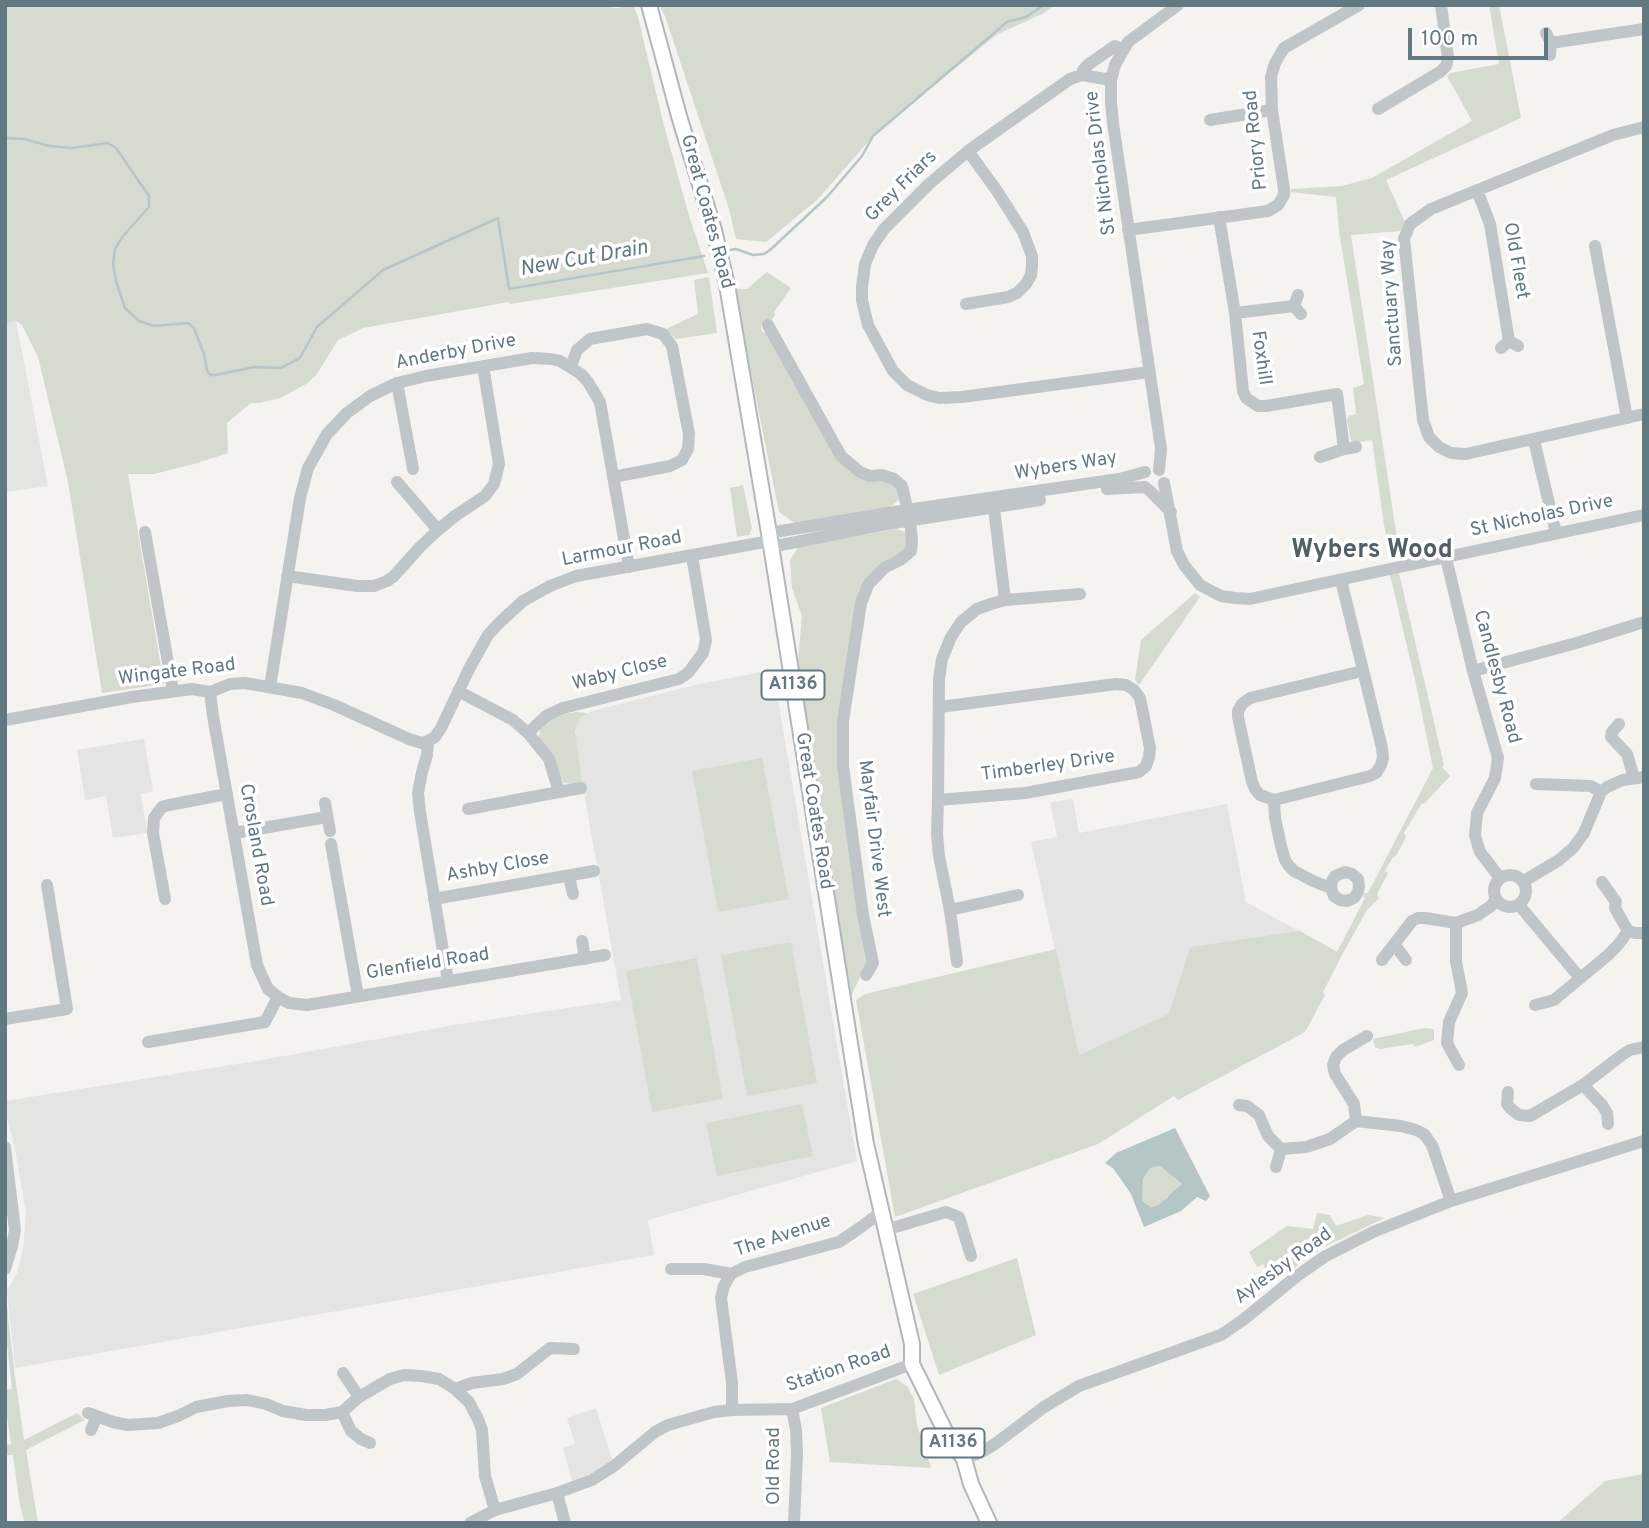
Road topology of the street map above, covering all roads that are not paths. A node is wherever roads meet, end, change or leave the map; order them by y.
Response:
1 (1178, 5) edge
2 (1359, 5) edge
3 (1441, 5) edge
4 (649, 8) edge
5 (1644, 29) edge
6 (1549, 44) dead end
7 (1123, 50) junction
8 (1082, 75) junction
9 (1111, 80) junction
10 (1378, 109) dead end
11 (1272, 110) junction
12 (1207, 120) dead end
13 (1644, 127) edge
14 (968, 151) junction
15 (1477, 190) junction
16 (1219, 217) junction
17 (1128, 230) junction
18 (1594, 244) dead end
19 (964, 304) dead end
20 (1298, 305) dead end
21 (1235, 313) junction
22 (768, 325) dead end
23 (1510, 345) dead end
24 (483, 366) junction
25 (571, 366) junction
26 (1149, 372) junction
27 (397, 383) junction
28 (1644, 414) edge
29 (1627, 418) junction
30 (1534, 440) junction
31 (1320, 457) dead end
32 (412, 470) dead end
33 (1145, 472) junction
34 (1161, 476) junction
35 (613, 478) junction
36 (397, 482) dead end
37 (1147, 488) junction
38 (993, 503) junction
39 (1171, 512) junction
40 (909, 515) junction
41 (1644, 515) edge
42 (438, 530) junction
43 (145, 532) dead end
44 (1556, 533) junction
45 (770, 540) junction
46 (692, 556) junction
47 (1446, 558) junction
48 (629, 567) junction
49 (287, 576) junction
50 (1341, 580) junction
51 (1080, 594) dead end
52 (1006, 600) junction
53 (1644, 622) edge
54 (1362, 671) junction
55 (1473, 671) junction
56 (270, 687) junction
57 (173, 691) junction
58 (458, 691) junction
59 (210, 692) junction
60 (940, 707) junction
61 (5, 720) edge
62 (1619, 724) dead end
63 (528, 733) junction
64 (428, 741) junction
65 (1639, 778) edge
66 (1536, 785) dead end
67 (581, 788) dead end
68 (559, 792) junction
69 (1601, 792) junction
70 (227, 794) junction
71 (938, 800) junction
72 (1275, 800) junction
73 (325, 803) dead end
74 (468, 809) dead end
75 (327, 817) junction
76 (234, 833) junction
77 (594, 872) dead end
78 (569, 876) junction
79 (1500, 878) junction
80 (1524, 881) junction
81 (1602, 882) dead end
82 (47, 885) dead end
83 (1331, 888) dead end
84 (573, 894) dead end
85 (1018, 895) dead end
86 (164, 899) dead end
87 (434, 899) junction
88 (1496, 900) junction
89 (1520, 905) junction
90 (950, 910) junction
91 (1456, 923) junction
92 (1628, 931) junction
93 (1643, 933) edge
94 (582, 941) dead end
95 (1394, 944) junction
96 (605, 956) dead end
97 (585, 959) junction
98 (1382, 960) dead end
99 (1406, 960) dead end
100 (957, 962) dead end
101 (866, 975) dead end
102 (1580, 978) junction
103 (448, 981) junction
104 (358, 996) junction
105 (278, 997) junction
106 (1535, 1005) dead end
107 (5, 1019) edge
108 (1367, 1036) dead end
109 (148, 1042) dead end
110 (1644, 1047) edge
111 (1459, 1065) dead end
112 (1583, 1085) junction
113 (1508, 1092) dead end
114 (1239, 1105) dead end
115 (1356, 1121) junction
116 (1608, 1124) dead end
117 (1644, 1141) edge
118 (5, 1147) edge
119 (1281, 1149) junction
120 (1276, 1167) dead end
121 (1451, 1201) junction
122 (881, 1212) junction
123 (885, 1230) junction
124 (971, 1256) dead end
125 (5, 1269) edge
126 (671, 1269) dead end
127 (731, 1274) junction
128 (574, 1349) dead end
129 (912, 1364) junction
130 (343, 1373) dead end
131 (455, 1389) junction
132 (359, 1397) junction
133 (792, 1409) junction
134 (732, 1410) junction
135 (342, 1412) junction
136 (91, 1430) dead end
137 (370, 1443) dead end
138 (964, 1458) junction
139 (557, 1493) junction
140 (495, 1510) junction
141 (470, 1523) edge
142 (565, 1523) edge
143 (794, 1523) edge
144 (989, 1523) edge

1 - 7 street, St Nicholas Drive
2 - 11 street, Priory Road
3 - 10 street
4 - 45 main road, Great Coates Road / A1136
5 - 6 street
7 - 8 street, Grey Friars
7 - 9 street, St Nicholas Drive
8 - 9 street
8 - 14 street, Grey Friars
9 - 17 street, St Nicholas Drive
11 - 12 street
11 - 16 street, Priory Road
13 - 15 street, Sanctuary Way
14 - 19 street
14 - 26 street, Grey Friars
15 - 23 street, Old Fleet
15 - 30 street, Sanctuary Way
16 - 17 street, Priory Road
16 - 21 street, Foxhill
17 - 26 street, St Nicholas Drive
18 - 29 street
20 - 21 street
21 - 31 street, Foxhill
22 - 40 street
24 - 25 street, Anderby Drive
24 - 27 street, Anderby Drive
24 - 42 street
25 - 35 street
25 - 35 street
26 - 34 street, St Nicholas Drive
27 - 32 street
27 - 49 street, Anderby Drive
28 - 29 street, Sanctuary Way
29 - 30 street, Sanctuary Way
30 - 44 street
33 - 34 street
33 - 37 street
33 - 38 street, Wybers Way
34 - 37 street
34 - 39 street, St Nicholas Drive
35 - 48 street
36 - 42 street
37 - 38 street, Wybers Way
37 - 39 street
38 - 40 street, Wybers Way
38 - 52 street
39 - 50 street, St Nicholas Drive
40 - 45 street, Wybers Way
40 - 101 street, Mayfair Drive West
41 - 44 street, St Nicholas Drive
42 - 49 street
43 - 57 street
44 - 47 street, St Nicholas Drive
45 - 46 street, Larmour Road
45 - 122 main road, Great Coates Road / A1136
46 - 48 street, Larmour Road
46 - 63 street, Waby Close
47 - 50 street, St Nicholas Drive
47 - 55 street, Candlesby Road
48 - 58 street, Larmour Road
49 - 56 street, Anderby Drive
50 - 54 street
51 - 52 street
52 - 60 street
53 - 55 street
54 - 72 street
54 - 72 street
55 - 79 street, Candlesby Road
56 - 59 street, Wingate Road
56 - 64 street, Wingate Road
57 - 59 street, Wingate Road
57 - 61 street, Wingate Road
58 - 63 street
58 - 64 street, Larmour Road
59 - 70 street, Crosland Road
60 - 71 street
60 - 71 street, Timberley Drive
62 - 65 street
63 - 68 street
64 - 87 street, Larmour Road
65 - 69 street
66 - 69 street
67 - 68 street
68 - 74 street
69 - 80 street
70 - 76 street, Crosland Road
70 - 86 street
71 - 90 street
72 - 83 street
73 - 75 street
75 - 76 street
75 - 104 street
76 - 105 street, Crosland Road
77 - 78 street, Ashby Close
78 - 84 street, Ashby Close
78 - 87 street, Ashby Close
79 - 80 street
79 - 88 street
80 - 89 street
81 - 92 street
82 - 107 street
85 - 90 street
87 - 103 street, Larmour Road
88 - 89 street
88 - 91 street
89 - 102 street
90 - 100 street
91 - 95 street
91 - 111 street
92 - 93 street
92 - 102 street
94 - 97 street
95 - 98 street
95 - 99 street
96 - 97 street, Glenfield Road
97 - 103 street, Glenfield Road
102 - 106 street
103 - 104 street, Glenfield Road
104 - 105 street, Glenfield Road
105 - 109 street
108 - 115 street
110 - 112 street
112 - 113 street
112 - 116 street
114 - 119 street
115 - 119 street
115 - 121 street
117 - 121 street, Aylesby Road
118 - 125 street
119 - 120 street
121 - 138 street, Aylesby Road
122 - 123 main road, Great Coates Road / A1136
122 - 127 street, The Avenue
123 - 124 street
123 - 129 main road, Great Coates Road / A1136
126 - 127 street, The Avenue
127 - 134 street, The Avenue
128 - 131 street
129 - 133 street, Station Road
129 - 138 main road, Great Coates Road / A1136
130 - 132 street
131 - 132 street
131 - 140 street
132 - 135 street
133 - 134 street, Station Road
133 - 143 street, Old Road
134 - 139 street, Station Road
135 - 136 street
135 - 137 street
138 - 144 main road, Great Coates Road / A1136
139 - 140 street, Station Road
139 - 142 street
140 - 141 street, Station Road

